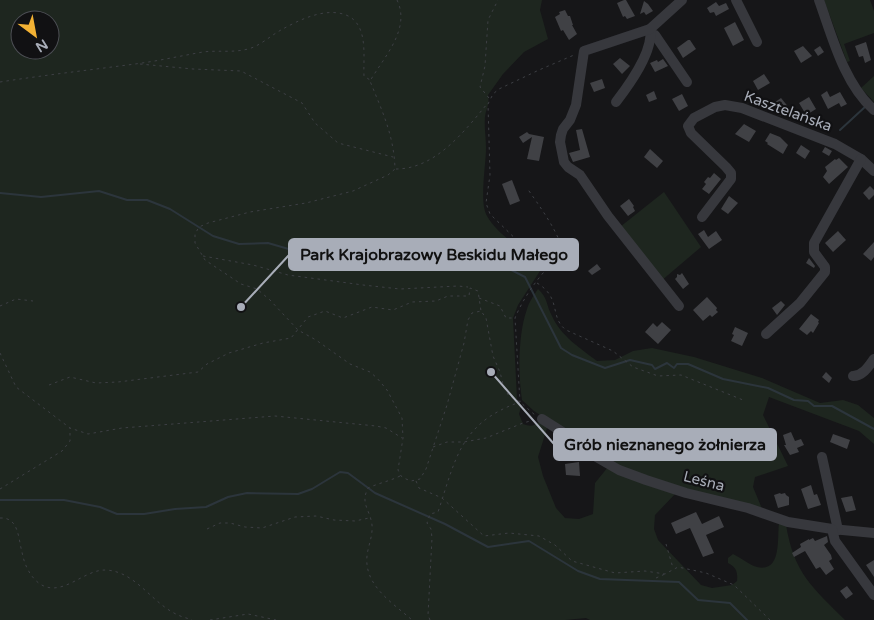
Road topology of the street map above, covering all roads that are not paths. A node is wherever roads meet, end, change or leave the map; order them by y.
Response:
1 (682, 0) edge
2 (736, 0) edge
3 (818, 0) edge
4 (651, 32) junction
5 (757, 42) dead end
6 (687, 82) dead end
7 (616, 102) dead end
8 (870, 106) edge
9 (861, 159) junction
10 (874, 171) edge
11 (702, 217) dead end
12 (679, 306) dead end
13 (766, 334) dead end
14 (874, 359) edge
15 (853, 376) dead end
16 (542, 419) road end
17 (822, 457) dead end
18 (835, 530) junction
19 (874, 533) edge
20 (874, 595) edge

1 - 4 street
2 - 5 street
3 - 8 street
4 - 6 street
4 - 7 street
4 - 12 street
9 - 10 street, Kasztelańska
9 - 11 street, Kasztelańska
9 - 13 street
14 - 15 street
16 - 18 street, Leśna
17 - 18 street
18 - 19 street, Leśna
18 - 20 street

